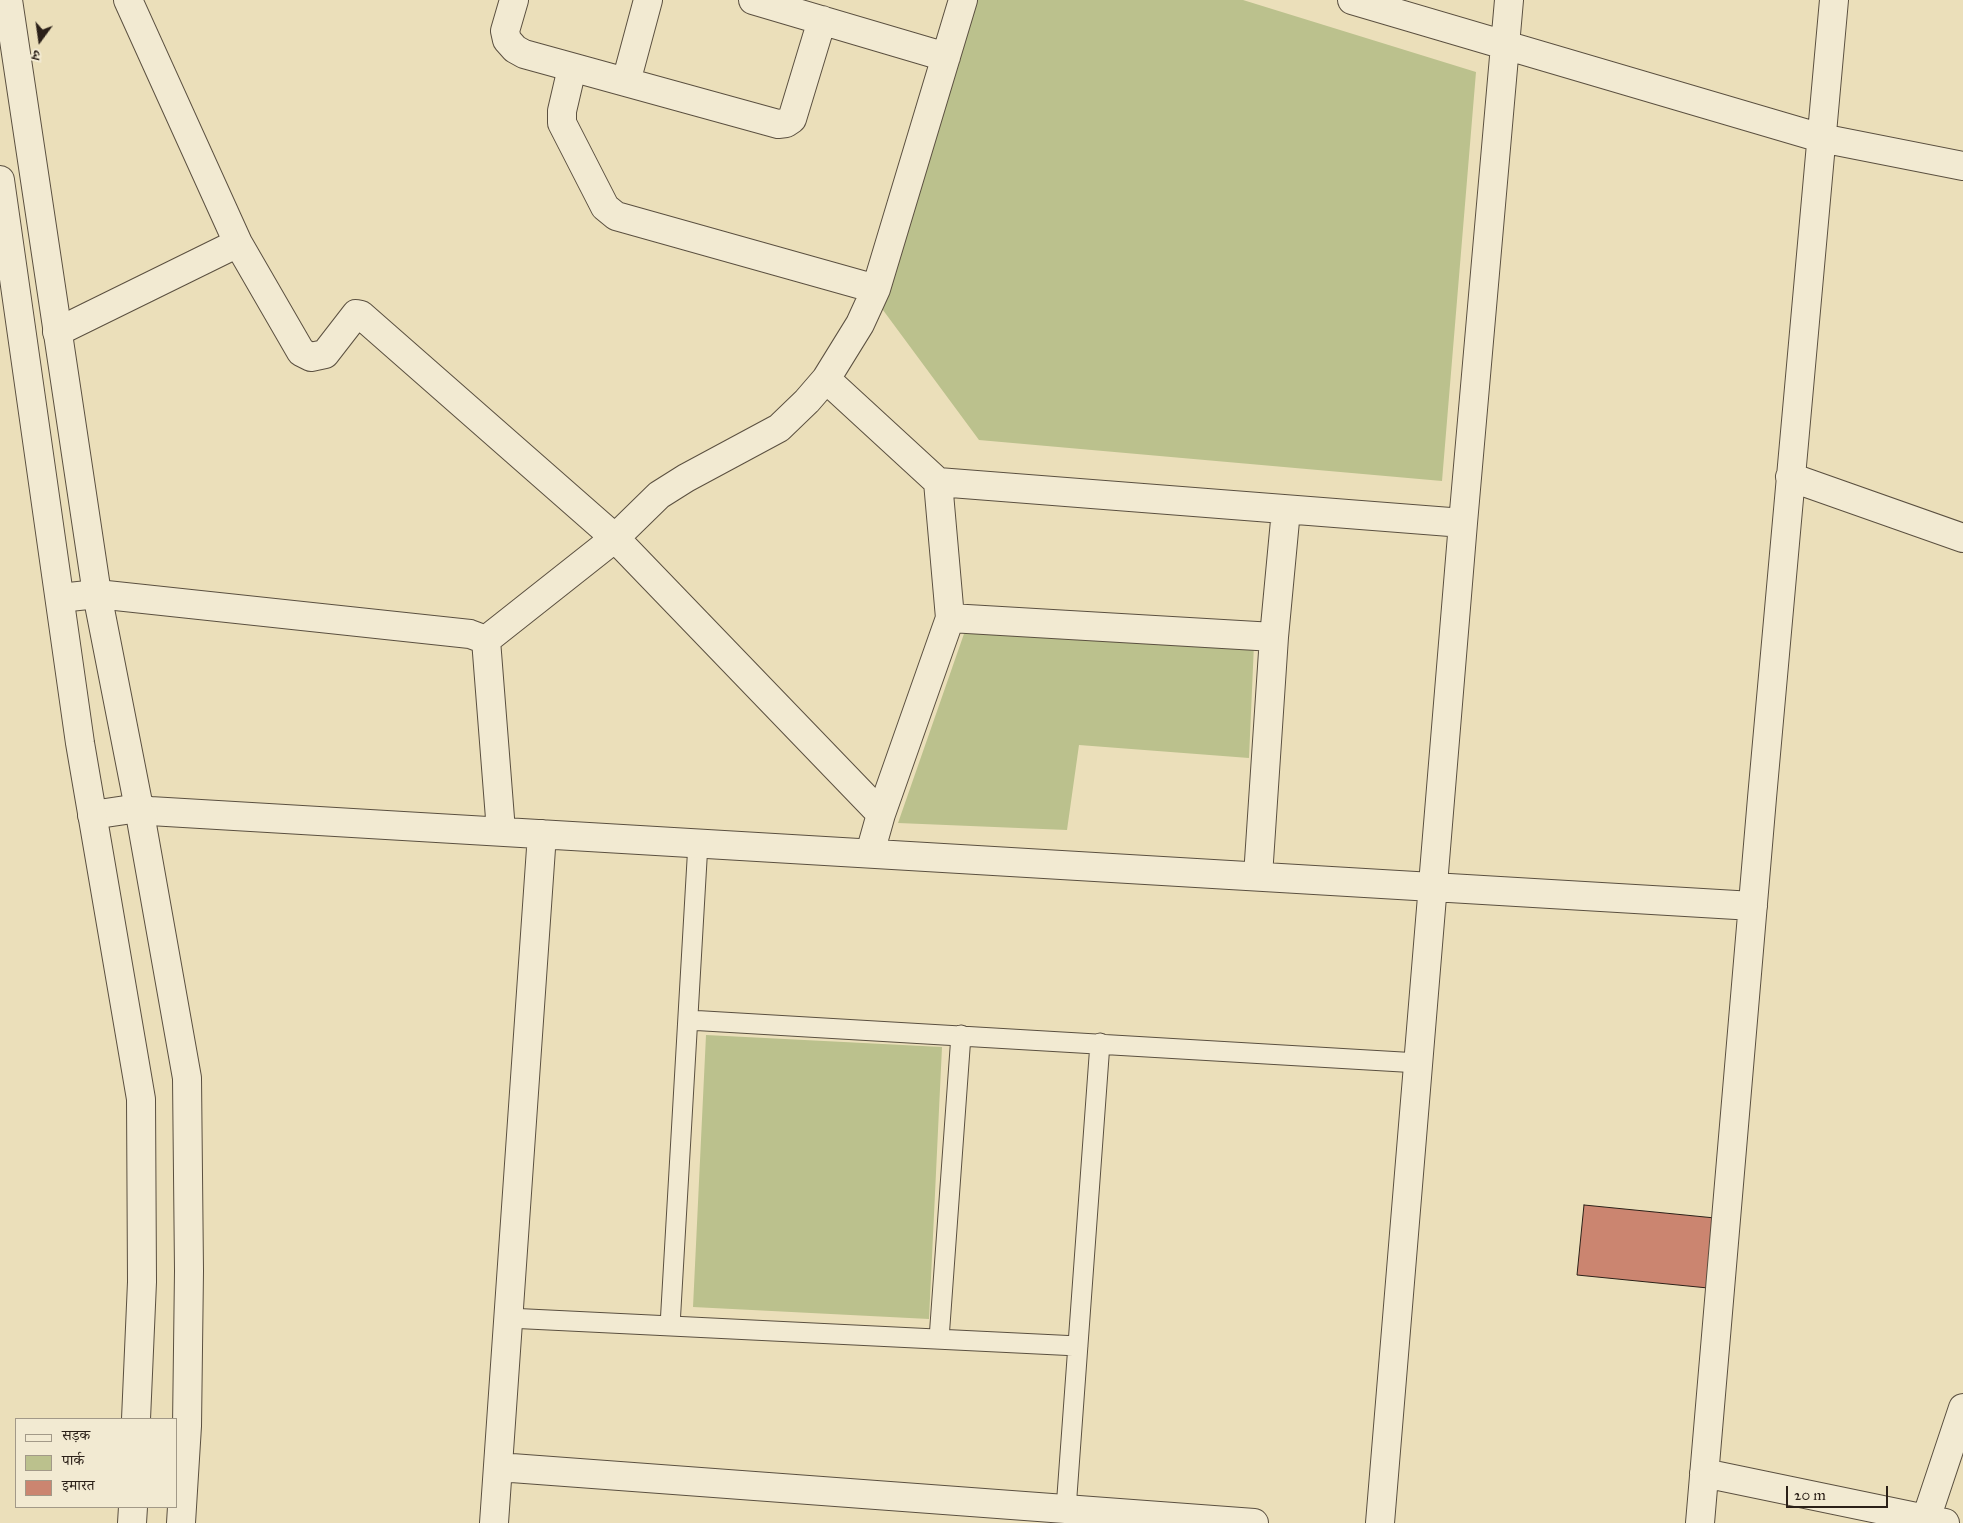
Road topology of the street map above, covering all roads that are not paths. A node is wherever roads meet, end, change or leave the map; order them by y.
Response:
1 (8, 0) edge
2 (128, 0) edge
3 (514, 0) edge
4 (648, 0) edge
5 (753, 0) edge
6 (963, 0) edge
7 (1352, 0) edge
8 (1509, 0) edge
9 (1834, 0) edge
10 (822, 20) junction
11 (1505, 45) junction
12 (946, 57) junction
13 (572, 68) junction
14 (626, 82) junction
15 (1821, 138) junction
16 (1963, 166) edge
17 (0, 180) edge
18 (238, 244) junction
19 (876, 289) junction
20 (57, 332) junction
21 (826, 379) junction
22 (1790, 478) junction
23 (938, 482) junction
24 (1286, 510) junction
25 (1463, 523) junction
26 (615, 538) junction
27 (1963, 538) edge
28 (96, 594) junction
29 (60, 598) junction
30 (950, 618) junction
31 (1274, 638) junction
32 (486, 640) junction
33 (139, 808) junction
34 (882, 814) junction
35 (92, 815) junction
36 (501, 832) junction
37 (542, 834) junction
38 (698, 843) junction
39 (870, 853) junction
40 (1258, 876) junction
41 (1434, 887) junction
42 (1753, 906) junction
43 (688, 1020) junction
44 (961, 1035) junction
45 (1100, 1043) junction
46 (1419, 1063) junction
47 (508, 1318) junction
48 (670, 1326) junction
49 (939, 1339) junction
50 (1078, 1346) junction
51 (1963, 1408) edge
52 (136, 1418) edge
53 (498, 1467) junction
54 (1704, 1472) junction
55 (132, 1508) edge
56 (1066, 1509) junction
57 (1936, 1521) edge
58 (132, 1523) edge
59 (181, 1523) edge
60 (494, 1523) edge
61 (1254, 1523) edge
62 (1380, 1523) edge
63 (1700, 1523) edge

1 - 20 street
2 - 18 street
3 - 13 street
4 - 14 street
5 - 10 street
6 - 12 street
7 - 11 street
8 - 11 street
9 - 15 street
10 - 12 street
10 - 14 street
11 - 15 street
11 - 25 street
12 - 19 street
13 - 14 street
13 - 19 street
15 - 16 street
15 - 22 street
17 - 29 street
18 - 20 street
18 - 26 street
19 - 21 street
20 - 28 street
21 - 23 street
21 - 26 street
22 - 27 street
22 - 42 street
23 - 24 street
23 - 30 street
24 - 25 street
24 - 31 street
25 - 41 street
26 - 32 street
26 - 34 street
28 - 29 street
28 - 32 street
28 - 33 street
29 - 35 street
30 - 31 street
30 - 34 street
31 - 40 street
32 - 36 street
33 - 35 street
33 - 36 street
33 - 59 street
34 - 39 street
35 - 52 street
36 - 37 street
37 - 38 street
37 - 47 street
38 - 39 street
38 - 43 lane
39 - 40 street
40 - 41 street
41 - 42 street
41 - 46 street
42 - 54 street
43 - 44 lane
43 - 48 lane
44 - 45 lane
44 - 49 lane
45 - 46 lane
45 - 50 lane
46 - 62 street
47 - 48 lane
47 - 53 street
48 - 49 lane
49 - 50 lane
50 - 56 lane
51 - 57 street
53 - 56 street
53 - 60 street
54 - 57 street
54 - 63 street
55 - 58 street
56 - 61 street

